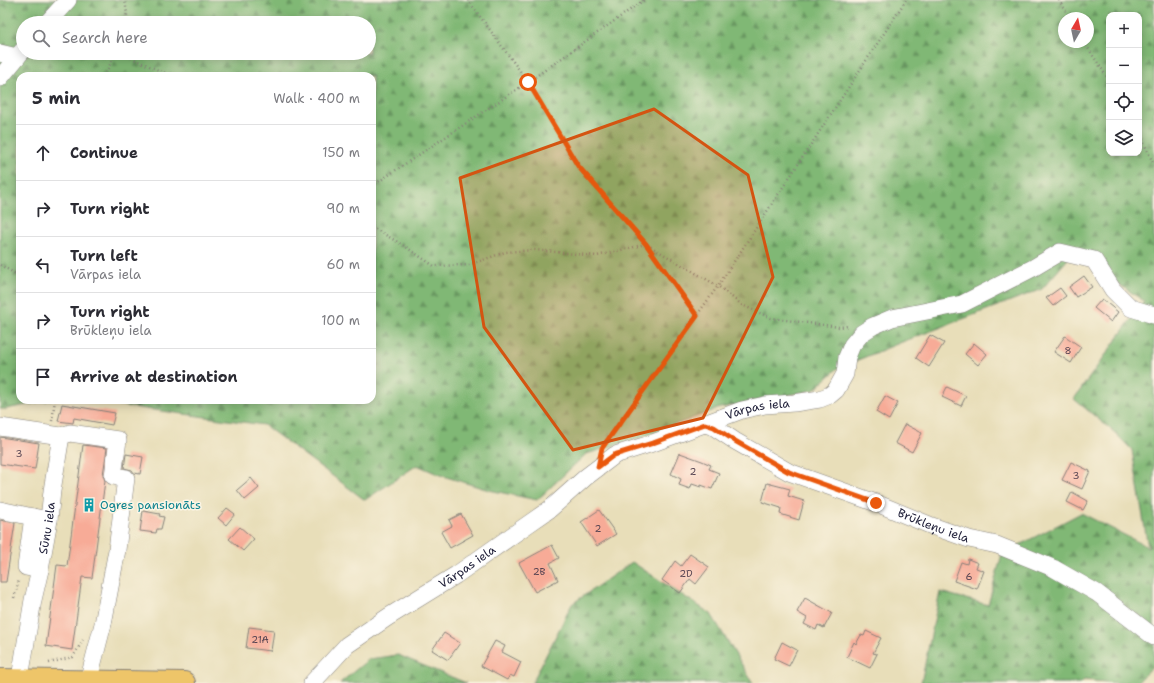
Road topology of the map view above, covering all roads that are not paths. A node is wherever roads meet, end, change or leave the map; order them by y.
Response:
1 (68, 0) edge
2 (53, 16) edge
3 (0, 53) edge
4 (16, 54) edge
5 (16, 59) edge
6 (0, 78) edge
7 (1154, 316) edge
8 (705, 424) junction
9 (0, 427) edge
10 (55, 435) junction
11 (0, 510) edge
12 (41, 518) junction
13 (1154, 637) edge
14 (12, 681) edge
15 (88, 682) junction
16 (184, 683) edge
17 (312, 683) edge

1 - 2 street
3 - 4 street
5 - 6 street
7 - 8 street, Vārpas iela
8 - 13 street, Brūkleņu iela
8 - 17 street, Vārpas iela
9 - 10 street
10 - 12 street, Sūnu iela
10 - 15 street
11 - 12 street
12 - 14 street, Sūnu iela
14 - 15 main road
15 - 16 main road

